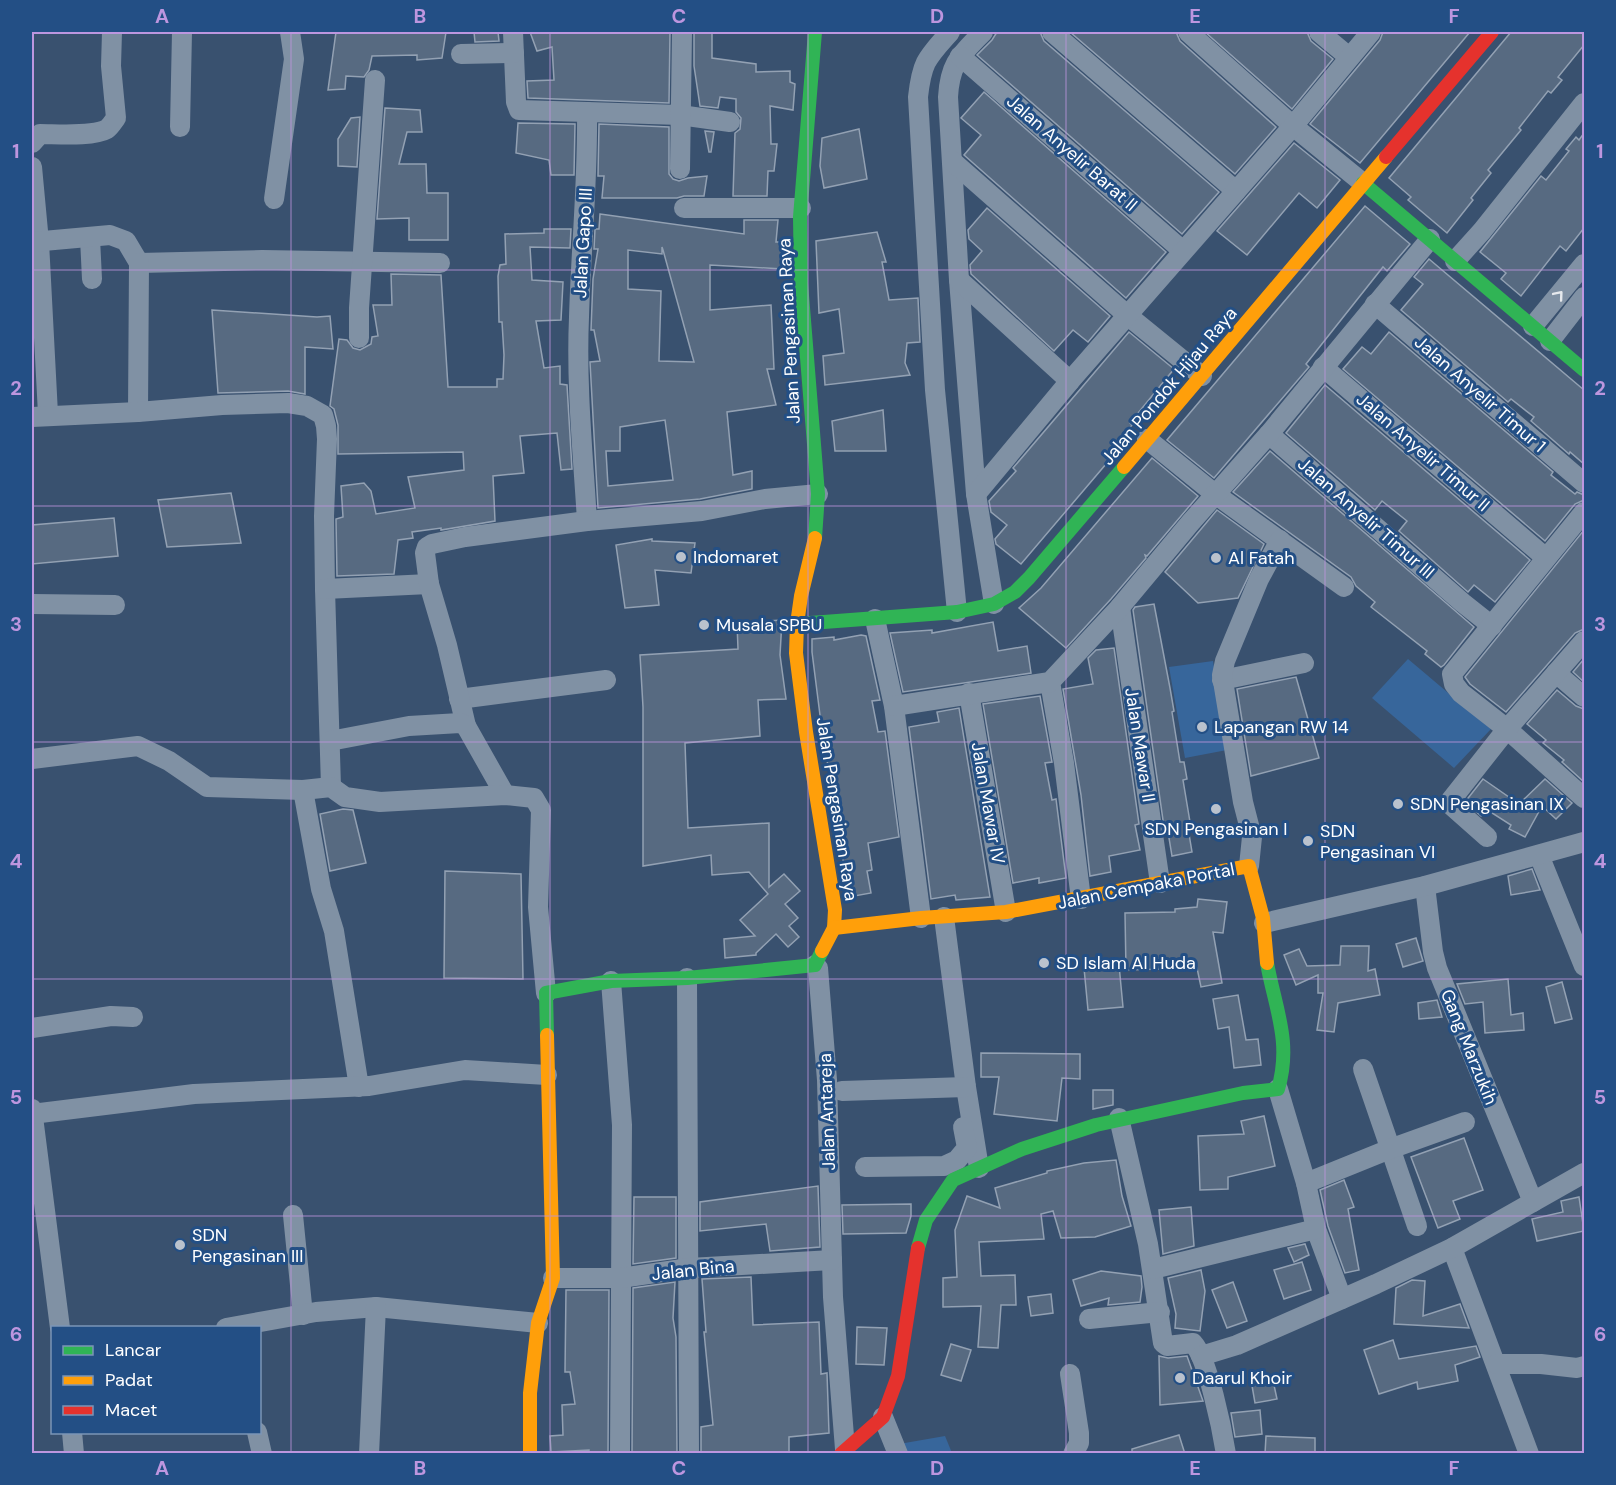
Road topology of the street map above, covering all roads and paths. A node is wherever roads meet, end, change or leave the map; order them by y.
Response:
1 (112, 32) edge
2 (182, 32) edge
3 (290, 32) edge
4 (513, 32) edge
5 (682, 32) edge
6 (815, 32) edge
7 (950, 32) edge
8 (983, 32) edge
9 (1052, 32) edge
10 (1188, 32) edge
11 (1319, 32) edge
12 (1371, 32) edge
13 (1492, 32) edge
14 (514, 53) junction
15 (461, 54) dead end
16 (960, 56) junction
17 (1349, 57) junction
18 (375, 80) dead end
19 (1584, 103) edge
20 (587, 112) junction
21 (680, 115) junction
22 (730, 122) dead end
23 (1293, 126) junction
24 (180, 127) dead end
25 (32, 143) edge
26 (952, 162) junction
27 (32, 167) edge
28 (680, 169) dead end
29 (1364, 183) junction
30 (1236, 191) junction
31 (274, 199) dead end
32 (684, 208) dead end
33 (801, 208) junction
34 (90, 238) junction
35 (1430, 239) junction
36 (35, 242) edge
37 (1183, 251) junction
38 (1455, 261) junction
39 (363, 262) junction
40 (139, 263) junction
41 (440, 263) dead end
42 (1584, 264) edge
43 (92, 279) dead end
44 (959, 280) junction
45 (1584, 297) edge
46 (1375, 304) junction
47 (1128, 315) junction
48 (1533, 326) junction
49 (359, 338) dead end
50 (1550, 341) junction
51 (1323, 367) junction
52 (1584, 370) edge
53 (1202, 376) junction
54 (1070, 381) junction
55 (138, 412) junction
56 (40, 416) edge
57 (1269, 434) junction
58 (1148, 439) junction
59 (1584, 483) edge
60 (818, 494) junction
61 (976, 494) junction
62 (1215, 494) junction
63 (1584, 512) edge
64 (587, 521) junction
65 (1280, 540) junction
66 (1546, 558) junction
67 (429, 584) junction
68 (1344, 587) dead end
69 (325, 589) junction
70 (32, 604) edge
71 (994, 604) junction
72 (115, 605) dead end
73 (1120, 607) junction
74 (957, 612) junction
75 (875, 619) junction
76 (797, 624) junction
77 (1492, 626) junction
78 (1584, 641) edge
79 (1304, 663) dead end
80 (1556, 673) junction
81 (606, 680) dead end
82 (1222, 680) junction
83 (1050, 682) junction
84 (969, 693) junction
85 (1584, 697) edge
86 (459, 699) junction
87 (894, 706) junction
88 (466, 726) junction
89 (1507, 729) junction
90 (330, 741) junction
91 (32, 759) edge
92 (331, 787) junction
93 (303, 790) junction
94 (506, 795) junction
95 (1584, 798) edge
96 (1487, 837) dead end
97 (1584, 842) edge
98 (1539, 855) junction
99 (1250, 866) junction
100 (1160, 883) junction
101 (1425, 886) junction
102 (1081, 899) junction
103 (1006, 912) junction
104 (944, 917) junction
105 (921, 918) junction
106 (1264, 923) junction
107 (834, 928) junction
108 (815, 965) junction
109 (1584, 966) edge
110 (687, 978) junction
111 (612, 981) junction
112 (546, 993) junction
113 (133, 1017) dead end
114 (32, 1028) edge
115 (1363, 1069) dead end
116 (547, 1075) junction
117 (961, 1086) junction
118 (359, 1087) junction
119 (1278, 1089) junction
120 (842, 1091) dead end
121 (32, 1111) edge
122 (1119, 1118) junction
123 (1465, 1122) dead end
124 (1390, 1149) junction
125 (865, 1167) dead end
126 (979, 1168) junction
127 (1584, 1173) edge
128 (1306, 1183) junction
129 (1533, 1202) junction
130 (293, 1215) dead end
131 (1417, 1226) dead end
132 (1316, 1229) junction
133 (1452, 1248) junction
134 (832, 1260) junction
135 (689, 1268) junction
136 (1153, 1269) junction
137 (553, 1278) junction
138 (621, 1278) junction
139 (1342, 1299) junction
140 (376, 1307) junction
141 (1160, 1312) junction
142 (303, 1315) junction
143 (1089, 1319) dead end
144 (538, 1323) junction
145 (60, 1326) edge
146 (242, 1326) edge
147 (1202, 1356) junction
148 (1496, 1364) junction
149 (1584, 1366) edge
150 (1070, 1374) dead end
151 (883, 1417) junction
152 (72, 1434) edge
153 (257, 1434) edge
154 (843, 1451) edge
155 (74, 1454) edge
156 (262, 1454) edge
157 (369, 1454) edge
158 (530, 1454) edge
159 (620, 1454) edge
160 (689, 1454) edge
161 (898, 1454) edge
162 (1073, 1454) edge
163 (1226, 1454) edge
164 (1529, 1454) edge

1 - 25 street
2 - 24 street
3 - 31 street
4 - 14 street
5 - 21 street
6 - 33 street, Jalan Pengasinan Raya
7 - 74 street
8 - 16 street
9 - 30 street
10 - 23 street
11 - 17 street
12 - 17 street
13 - 29 street, Jalan Pondok Hijau Raya
14 - 15 street
14 - 20 street
16 - 26 street
16 - 37 street, Jalan Anyelir Barat II
17 - 23 street
18 - 39 street
19 - 38 street
20 - 21 street
20 - 64 street, Jalan Gapo III
21 - 22 street
21 - 28 street
23 - 29 street
23 - 30 street
26 - 44 street
26 - 47 street
27 - 36 street
29 - 35 street
29 - 53 street, Jalan Pondok Hijau Raya
30 - 37 street
32 - 33 street
33 - 60 street, Jalan Pengasinan Raya
34 - 36 street
34 - 40 street
34 - 43 street
35 - 38 street
35 - 46 street
36 - 56 street
37 - 47 street
38 - 48 street
39 - 40 street
39 - 41 street
39 - 49 street
40 - 55 street
48 -> 42 street
44 - 54 street
44 - 61 street
45 - 50 street
46 - 51 street
46 - 59 street, Jalan Anyelir Timur 1
47 - 53 street
47 - 54 street
48 - 50 street
50 - 52 street
51 - 57 street
51 - 66 street, Jalan Anyelir Timur II
53 - 58 street, Jalan Pondok Hijau Raya
54 - 61 street
55 - 56 street
55 - 69 street
57 - 62 street
57 - 77 street, Jalan Anyelir Timur III
58 - 62 street
58 - 71 street, Jalan Pondok Hijau Raya
60 - 64 street
60 - 76 street, Jalan Pengasinan Raya
61 - 71 street
62 - 65 street
62 - 73 street
63 - 66 street
64 - 67 street
65 - 68 street
65 - 82 street
66 - 77 street
67 - 69 street
67 - 86 street
69 - 90 street
70 - 72 street
71 - 74 street, Jalan Pondok Hijau Raya
73 - 83 street
73 - 100 street, Jalan Mawar II
74 - 75 street, Jalan Pondok Hijau Raya
75 - 76 street, Jalan Pondok Hijau Raya
75 - 87 street
76 - 107 street, Jalan Pengasinan Raya
77 - 89 street
78 - 80 street
79 - 82 street
80 - 85 street
80 - 89 street
81 - 86 street
82 - 99 street
83 - 84 street
83 - 102 street
84 - 87 street
84 - 103 street, Jalan Mawar IV
86 - 88 street
87 - 105 street
88 - 90 street
88 - 94 street
89 - 95 street
89 - 96 street
90 - 92 street
91 - 93 street
92 - 93 street
92 - 94 street
93 - 118 street
94 - 112 street
97 - 98 street
98 - 101 street
98 - 109 street
99 - 100 street, Jalan Cempaka Portal
99 - 106 street, Jalan Cempaka Portal
100 - 102 street, Jalan Cempaka Portal
101 - 106 street
101 - 129 street, Gang Marzukih
102 - 103 street, Jalan Cempaka Portal
103 - 104 street, Jalan Cempaka Portal
104 - 105 street, Jalan Cempaka Portal
104 - 117 street
105 - 107 street, Jalan Cempaka Portal
106 - 119 street, Jalan Cempaka Portal
107 - 108 street, Jalan Pengasinan Raya
108 - 110 street
108 - 134 street, Jalan Antareja
110 - 111 street
110 - 135 street
111 - 112 street
111 - 138 street
112 - 116 street
113 - 114 street
115 - 124 street
116 - 118 street
116 - 137 street
117 - 120 street
117 - 125 street
117 - 126 street
118 - 121 street
119 - 122 street
119 - 128 street
121 - 145 street
122 - 126 street
122 - 136 street
123 - 124 street
124 - 128 street
124 - 131 street
126 - 151 street
127 - 129 street
128 - 132 street
129 - 133 street
130 - 142 street
132 - 136 street
132 - 139 street
133 - 139 street
133 - 148 street
134 - 135 street, Jalan Bina
134 - 154 street, Jalan Antareja
135 - 138 street, Jalan Bina
135 - 160 street
136 - 141 street
137 - 138 street, Jalan Bina
137 - 144 street
138 - 159 street
139 - 147 street
140 - 142 street
140 - 144 street
140 - 157 street
141 - 143 street
141 - 147 street
142 - 146 street
144 - 158 street
147 - 163 street
148 - 149 street
148 - 164 street
150 - 162 street
151 - 154 street
151 - 161 street
152 - 155 street
153 - 156 street

